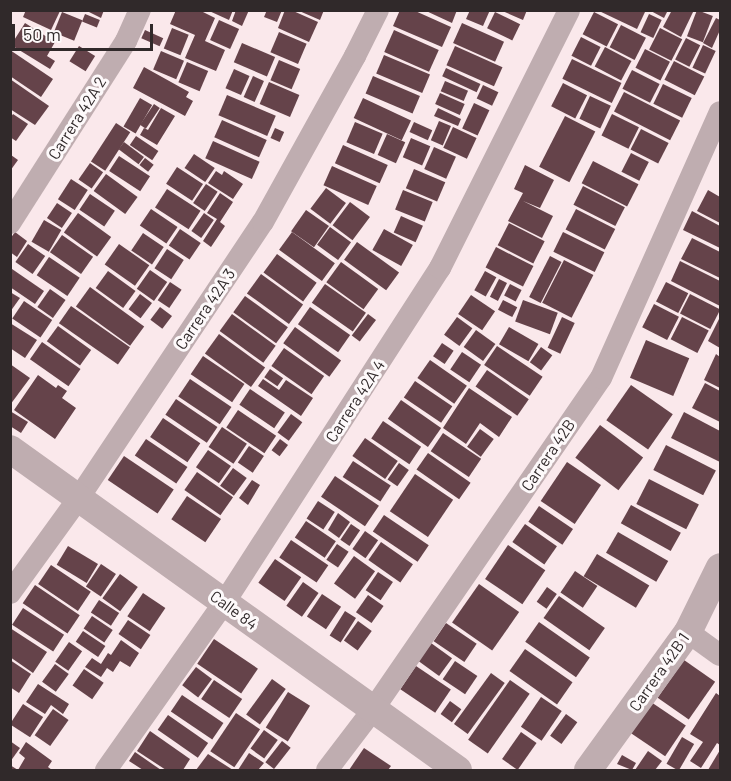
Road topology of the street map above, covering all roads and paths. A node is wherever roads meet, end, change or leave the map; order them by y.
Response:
1 (140, 10) edge
2 (378, 10) edge
3 (569, 10) edge
4 (720, 112) edge
5 (10, 223) edge
6 (10, 449) edge
7 (78, 499) junction
8 (720, 567) edge
9 (10, 593) edge
10 (224, 603) junction
11 (688, 632) junction
12 (720, 655) edge
13 (372, 711) junction
14 (106, 771) edge
15 (327, 771) edge
16 (458, 771) edge
17 (588, 771) edge

1 - 5 street, Carrera 42A 2
2 - 7 street, Carrera 42A 3
3 - 10 street, Carrera 42A 4
4 - 13 street, Carrera 42B
6 - 7 street, Calle 84
7 - 9 street, Carrera 42A 3
7 - 10 street, Calle 84
8 - 11 street, Carrera 42B 1
10 - 13 street, Calle 84
10 - 14 street, Carrera 42A 4
11 - 12 street
11 - 17 street, Carrera 42B 1
13 - 15 street, Carrera 42B
13 - 16 street, Calle 84

